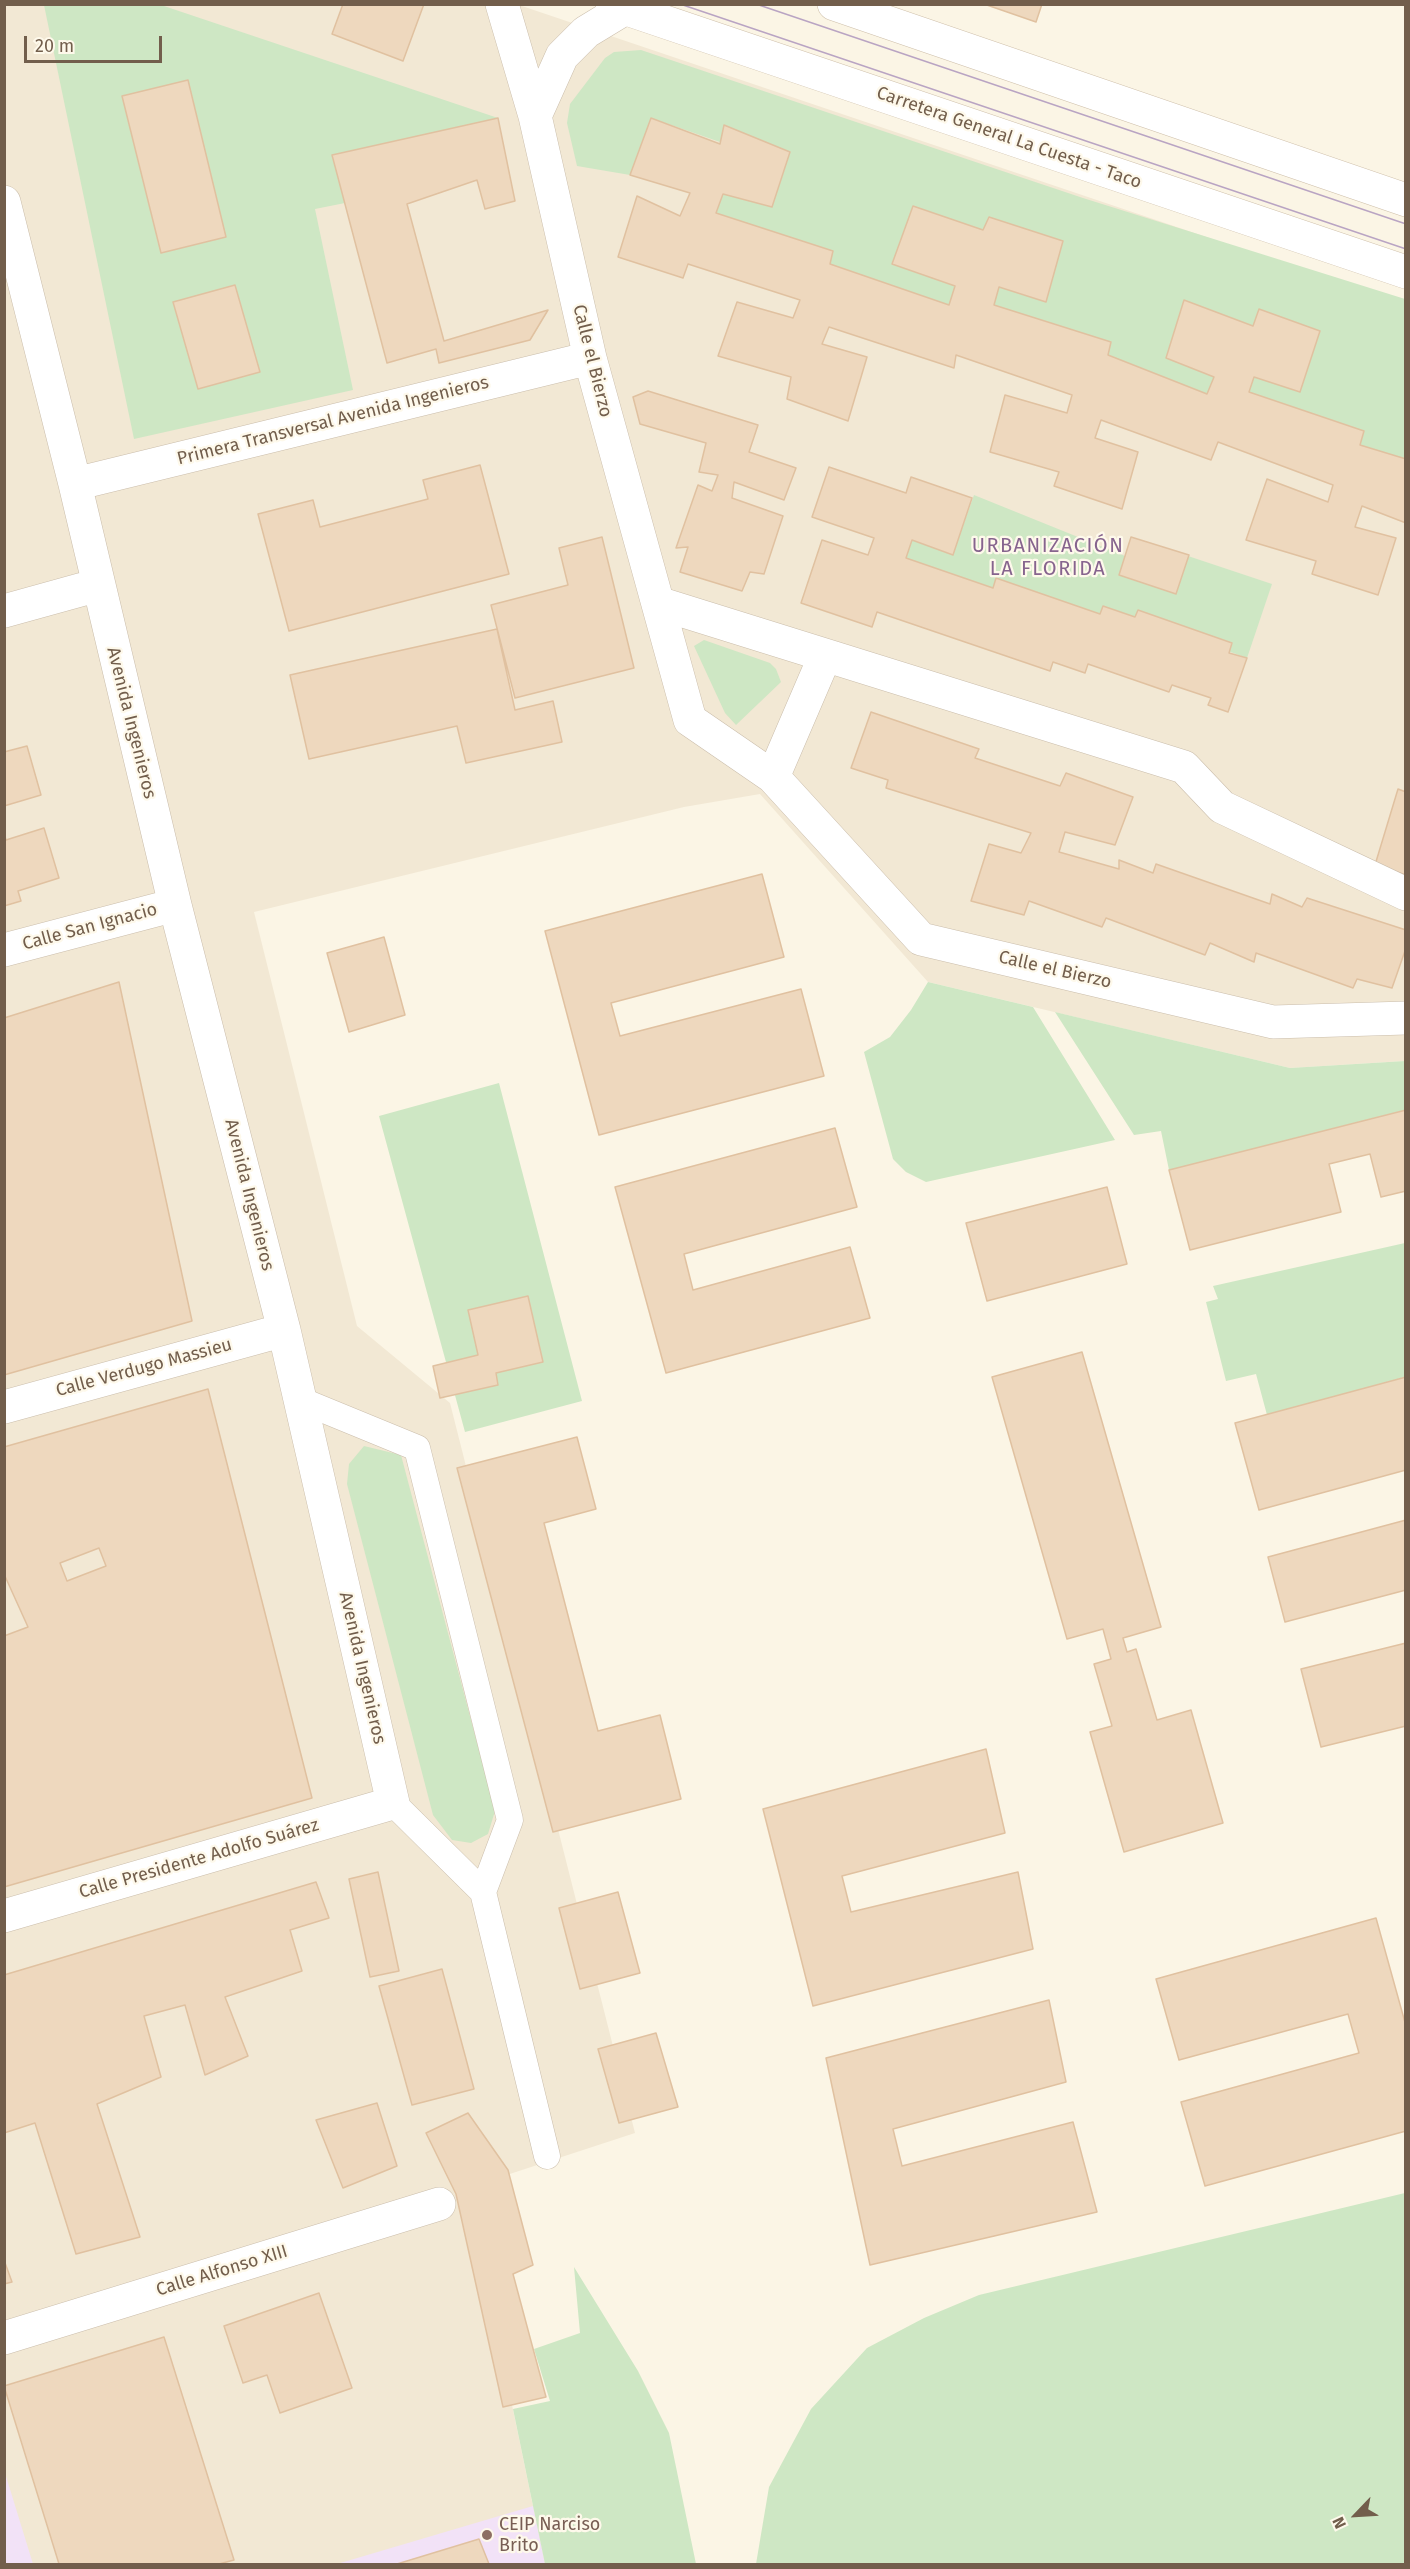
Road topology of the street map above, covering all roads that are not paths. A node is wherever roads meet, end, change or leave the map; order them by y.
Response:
1 (502, 4) edge
2 (834, 4) edge
3 (618, 7) edge
4 (535, 116) junction
5 (1406, 200) edge
6 (4, 202) edge
7 (1406, 272) edge
8 (590, 358) junction
9 (75, 484) junction
10 (98, 585) junction
11 (658, 603) junction
12 (4, 611) edge
13 (825, 656) junction
14 (773, 777) junction
15 (1406, 894) edge
16 (175, 905) junction
17 (4, 950) edge
18 (1406, 1018) edge
19 (284, 1330) junction
20 (300, 1401) junction
21 (4, 1407) edge
22 (393, 1803) junction
23 (483, 1892) junction
24 (4, 1916) edge
25 (547, 2156) dead end
26 (439, 2204) dead end
27 (4, 2338) edge

1 - 4 street, Calle el Bierzo
2 - 5 street
3 - 4 street
3 - 7 street, Carretera General La Cuesta - Taco
4 - 8 street, Calle el Bierzo
6 - 9 street, Avenida Ingenieros
8 - 9 street, Primera Transversal Avenida Ingenieros
8 - 11 street, Calle el Bierzo
9 - 10 street, Avenida Ingenieros
10 - 12 street
10 - 16 street, Avenida Ingenieros
11 - 13 street
11 - 14 street, Calle el Bierzo
13 - 14 street
13 - 15 street
14 - 18 street, Calle el Bierzo
16 - 17 street, Calle San Ignacio
16 - 19 street, Avenida Ingenieros
19 - 20 street, Avenida Ingenieros
19 - 21 street, Calle Verdugo Massieu
20 - 22 street, Avenida Ingenieros
20 - 23 lane
22 - 23 lane
22 - 24 street, Calle Presidente Adolfo Suárez
23 - 25 lane
26 - 27 street, Calle Alfonso XIII

